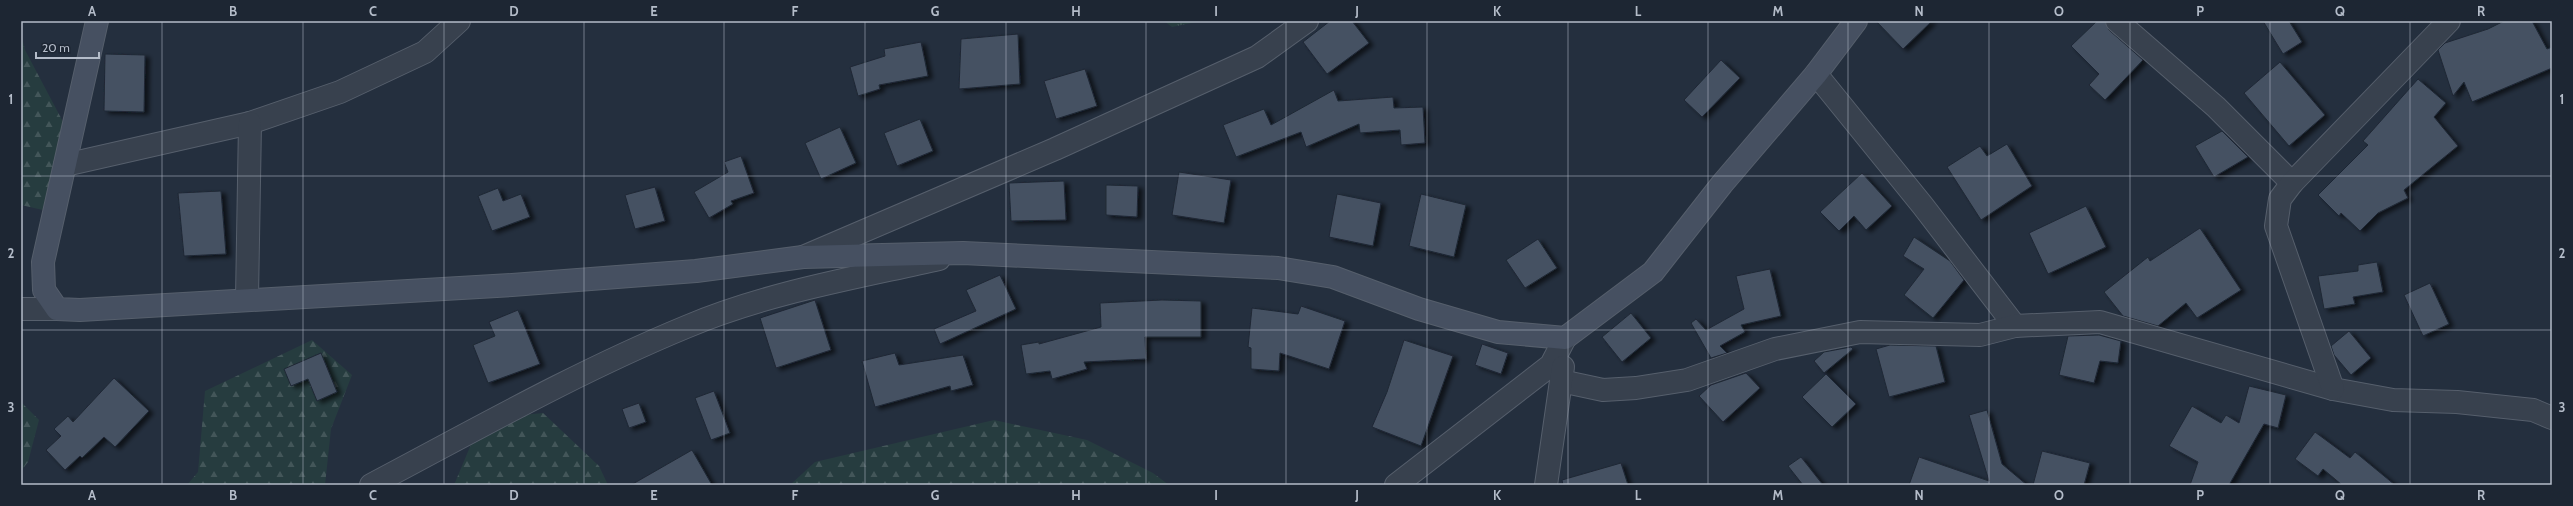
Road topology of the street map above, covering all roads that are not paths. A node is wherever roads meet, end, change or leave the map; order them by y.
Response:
1 (97, 21) edge
2 (459, 21) edge
3 (1307, 21) edge
4 (1856, 21) edge
5 (2117, 21) edge
6 (2449, 21) edge
7 (1816, 74) junction
8 (250, 123) junction
9 (65, 165) junction
10 (2292, 183) junction
11 (964, 253) junction
12 (803, 257) junction
13 (247, 298) junction
14 (21, 309) edge
15 (57, 309) junction
16 (2014, 326) junction
17 (1565, 338) junction
18 (1561, 381) junction
19 (2333, 389) junction
20 (2552, 418) edge
21 (371, 485) edge
22 (1396, 485) edge
23 (1546, 485) edge

1 - 9 main road
2 - 8 street
3 - 12 street
4 - 7 main road
5 - 10 street
6 - 10 street
7 - 16 street
7 - 17 main road
8 - 9 street
8 - 13 street
9 - 15 main road
10 - 19 street
11 - 12 main road
11 - 17 main road
11 - 21 street
12 - 13 main road
13 - 15 main road
14 - 15 street
16 - 18 street
16 - 19 street
17 - 18 street
17 - 22 street
18 - 23 street
19 - 20 street

